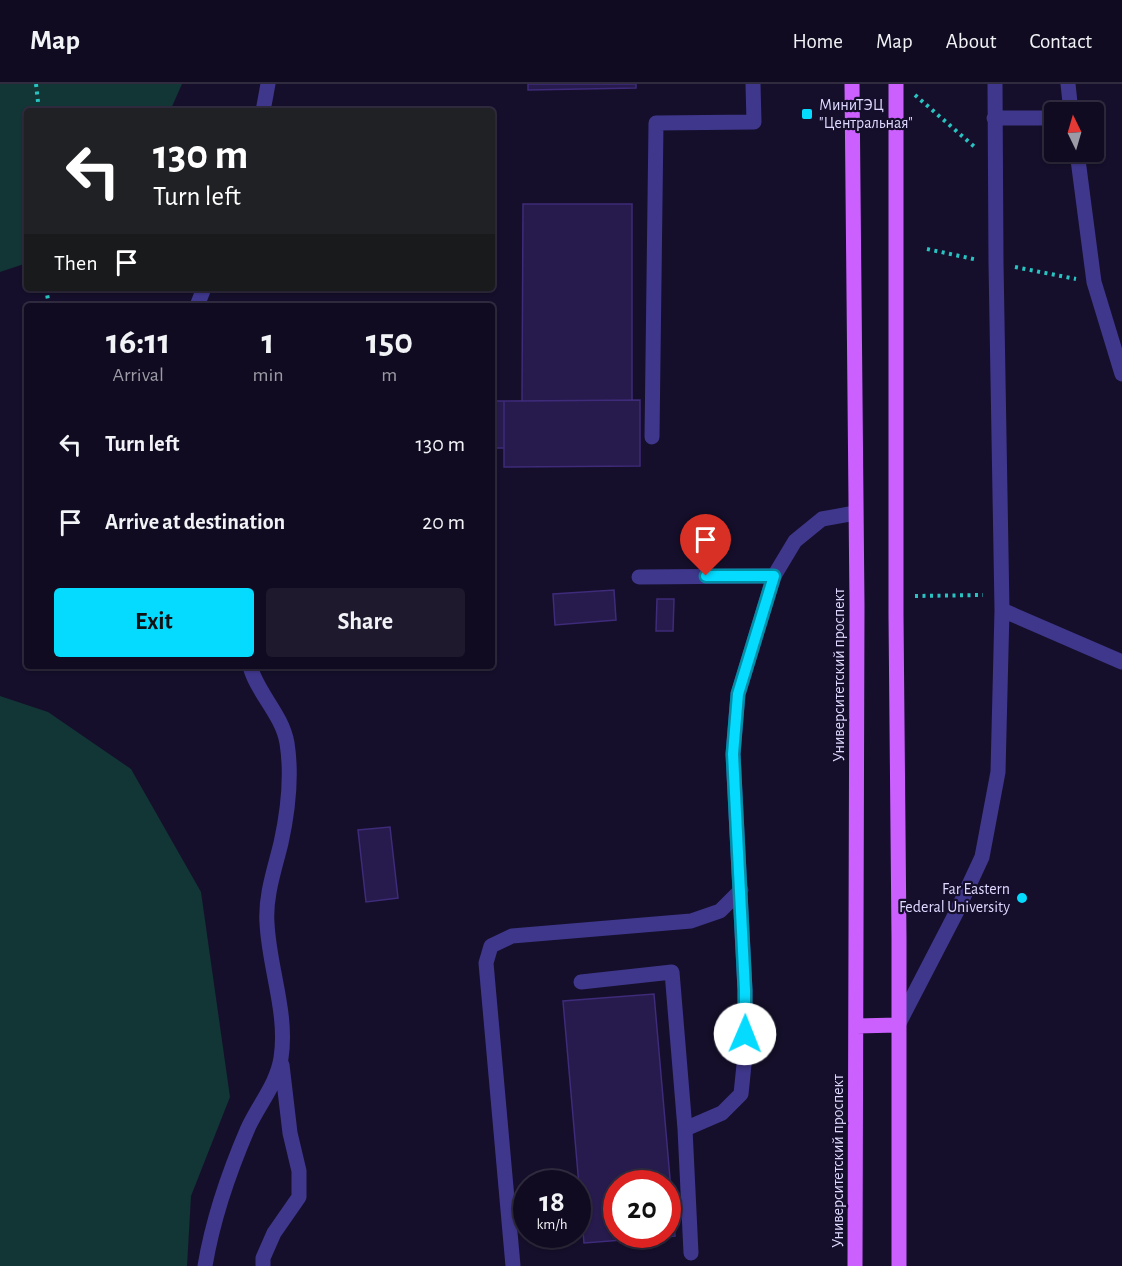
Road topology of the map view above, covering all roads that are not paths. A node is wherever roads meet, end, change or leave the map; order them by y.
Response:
1 (268, 84) edge
2 (753, 84) edge
3 (852, 84) edge
4 (995, 84) edge
5 (1068, 84) edge
6 (903, 87) edge
7 (1070, 102) edge
8 (264, 108) edge
9 (994, 118) junction
10 (1044, 118) edge
11 (1078, 162) edge
12 (1122, 374) edge
13 (652, 437) dead end
14 (855, 513) junction
15 (774, 576) junction
16 (639, 577) dead end
17 (1002, 602) junction
18 (1122, 662) edge
19 (251, 669) edge
20 (741, 890) junction
21 (581, 982) dead end
22 (898, 1025) junction
23 (856, 1026) junction
24 (281, 1059) junction
25 (685, 1129) junction
26 (691, 1253) dead end
27 (205, 1266) edge
28 (263, 1266) edge
29 (513, 1266) edge
30 (855, 1266) edge
31 (899, 1266) edge

1 - 8 street
2 - 13 street
3 - 14 main road, Университетский проспект
4 - 9 street
5 - 7 street
6 - 22 main road
9 - 10 street
9 - 17 street
11 - 12 street
14 - 15 street
14 - 23 main road, Университетский проспект
15 - 16 street
15 - 20 street
17 - 18 street
17 - 22 street
19 - 24 street
20 - 25 street
20 - 29 street
21 - 25 street
22 - 23 main road
22 - 31 main road
23 - 30 main road, Университетский проспект
24 - 27 street
24 - 28 street
25 - 26 street

